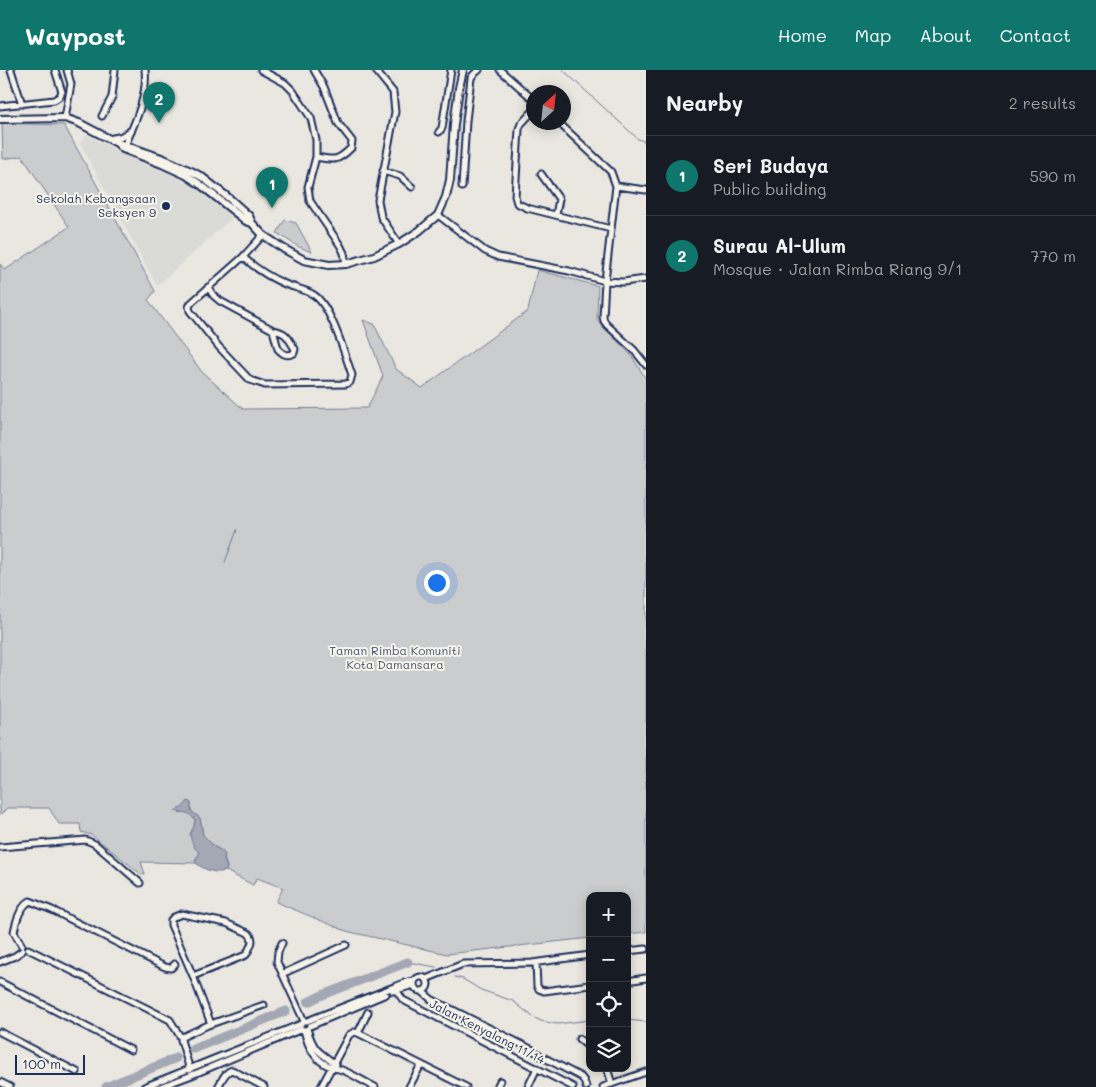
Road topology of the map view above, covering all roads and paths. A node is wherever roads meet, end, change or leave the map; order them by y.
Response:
1 (11, 70) edge
2 (55, 70) edge
3 (67, 70) edge
4 (115, 70) edge
5 (145, 70) edge
6 (261, 70) edge
7 (314, 70) edge
8 (451, 70) edge
9 (463, 70) edge
10 (479, 70) edge
11 (500, 70) edge
12 (376, 71) edge
13 (526, 93) edge
14 (22, 104) junction
15 (0, 106) edge
16 (102, 116) dead end
17 (65, 118) junction
18 (526, 119) edge
19 (0, 120) edge
20 (567, 130) edge
21 (130, 132) junction
22 (439, 132) dead end
23 (111, 140) junction
24 (124, 147) junction
25 (137, 149) junction
26 (316, 157) junction
27 (383, 171) junction
28 (542, 174) dead end
29 (616, 186) junction
30 (412, 187) dead end
31 (462, 187) dead end
32 (646, 190) edge
33 (228, 202) junction
34 (556, 215) junction
35 (441, 217) junction
36 (611, 229) junction
37 (264, 235) junction
38 (399, 244) junction
39 (243, 257) junction
40 (346, 264) junction
41 (646, 279) edge
42 (605, 281) junction
43 (208, 287) junction
44 (273, 330) junction
45 (646, 365) edge
46 (0, 847) edge
47 (140, 883) dead end
48 (282, 943) dead end
49 (346, 945) dead end
50 (24, 948) junction
51 (646, 949) edge
52 (631, 951) edge
53 (586, 957) edge
54 (0, 962) edge
55 (536, 963) junction
56 (175, 964) dead end
57 (282, 974) junction
58 (193, 976) junction
59 (646, 978) edge
60 (426, 979) junction
61 (631, 980) edge
62 (0, 982) edge
63 (414, 983) junction
64 (586, 986) edge
65 (395, 989) junction
66 (423, 992) junction
67 (264, 1005) dead end
68 (368, 1012) dead end
69 (211, 1024) junction
70 (305, 1026) junction
71 (0, 1032) edge
72 (358, 1033) junction
73 (181, 1038) junction
74 (580, 1039) dead end
75 (586, 1044) edge
76 (131, 1050) dead end
77 (333, 1065) junction
78 (421, 1065) junction
79 (190, 1068) junction
80 (537, 1068) junction
81 (77, 1072) dead end
82 (608, 1072) edge
83 (646, 1072) edge
84 (192, 1075) junction
85 (500, 1081) dead end
86 (0, 1082) edge
87 (170, 1083) edge
88 (612, 1084) junction
89 (10, 1087) edge
90 (144, 1087) edge
91 (160, 1087) edge
92 (218, 1087) edge
93 (264, 1087) edge
94 (322, 1087) edge
95 (375, 1087) edge
96 (410, 1087) edge
97 (466, 1087) edge
98 (497, 1087) edge
99 (528, 1087) edge
100 (573, 1087) edge
101 (586, 1087) edge
102 (603, 1087) edge

1 - 14 street
2 - 14 street
3 - 17 street
4 - 16 street
5 - 21 street
6 - 26 street
7 - 26 street
8 - 22 street
9 - 35 street
10 - 31 street
11 - 13 street
12 - 27 street
14 - 15 street
17 - 19 street
17 - 23 street
18 - 34 street
20 - 29 street
21 - 23 street
21 - 24 street
21 - 25 street
23 - 24 street
24 - 25 street
24 - 33 street
25 - 33 street
26 - 40 street
27 - 30 street
27 - 38 street
28 - 34 street
29 - 32 street
29 - 36 street
33 - 37 street
34 - 36 street
35 - 38 street
35 - 42 street
36 - 42 street
37 - 39 street
37 - 40 street
38 - 40 street
39 - 43 street
39 - 43 street
41 - 42 street
42 - 45 street
43 - 44 street
44 - 44 street
46 - 47 street
48 - 57 street
49 - 57 street
50 - 54 street
50 - 56 street
50 - 73 street
51 - 52 street
53 - 55 street
55 - 60 street
55 - 64 street
57 - 70 street
58 - 58 street
58 - 69 street
59 - 61 street
60 - 63 street
60 - 66 street
62 - 76 street
63 - 65 street
63 - 66 street
65 - 70 street
65 - 80 street, Jalan Kenyalang 11/14
66 - 101 street
67 - 69 street
68 - 72 street
69 - 73 street
70 - 77 street
70 - 79 street
70 - 84 street
71 - 81 street
72 - 77 street
72 - 78 street
73 - 79 street
74 - 75 street
77 - 94 street
77 - 95 street
78 - 96 street
78 - 97 street
79 - 84 street
79 - 87 street
80 - 99 street
80 - 100 street, Jalan Kenyalang 11/14
82 - 88 street
83 - 88 street
84 - 87 street
85 - 98 street
86 - 89 street
87 - 90 street
87 - 91 street
88 - 102 street
92 - 93 street

